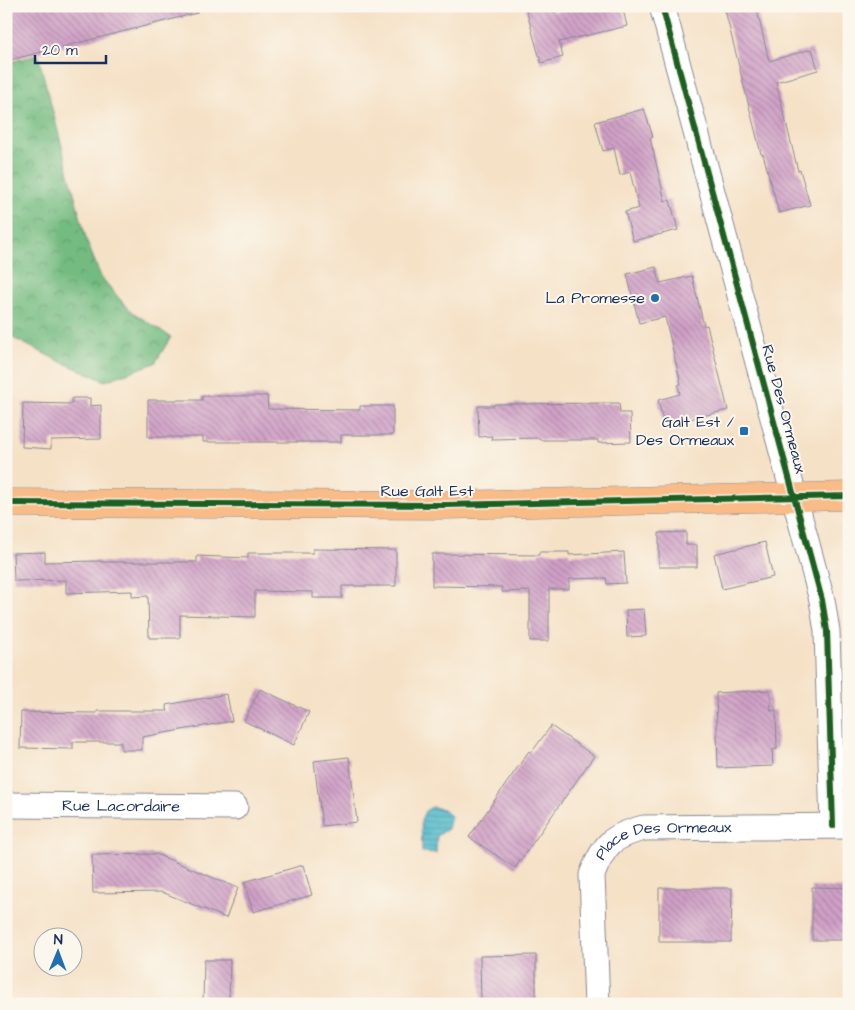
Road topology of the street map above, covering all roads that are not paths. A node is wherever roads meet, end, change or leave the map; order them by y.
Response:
1 (662, 6) edge
2 (793, 496) junction
3 (849, 496) edge
4 (6, 503) edge
5 (6, 806) edge
6 (235, 807) dead end
7 (841, 826) edge
8 (597, 1004) edge

1 - 2 street, Rue Des Ormeaux
2 - 3 main road, Rue Galt Est
2 - 4 main road, Rue Galt Est
2 - 7 street, Rue Des Ormeaux
5 - 6 street, Rue Lacordaire
7 - 8 street, Place Des Ormeaux

